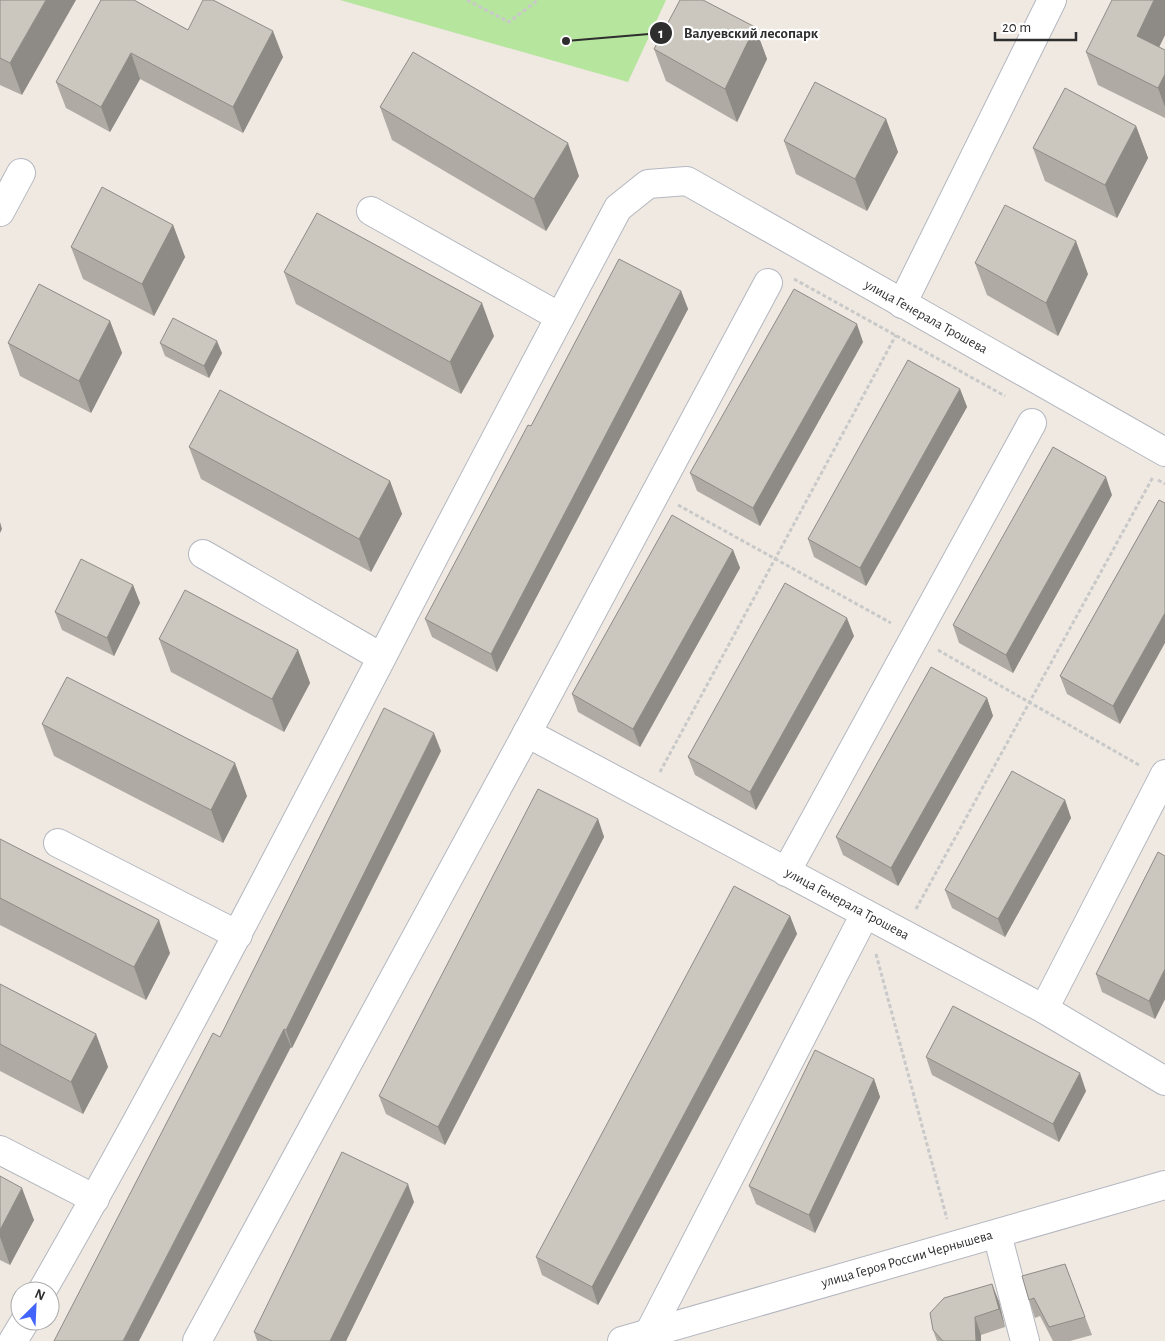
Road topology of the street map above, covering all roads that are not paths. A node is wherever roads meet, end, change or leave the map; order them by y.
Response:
1 (1052, 0) edge
2 (21, 173) dead end
3 (371, 211) dead end
4 (0, 212) edge
5 (768, 283) road end
6 (902, 304) junction
7 (560, 317) junction
8 (1032, 423) road end
9 (1165, 452) edge
10 (203, 554) dead end
11 (382, 657) junction
12 (527, 733) junction
13 (1165, 774) edge
14 (58, 843) dead end
15 (786, 872) junction
16 (865, 914) junction
17 (238, 935) junction
18 (1044, 1009) junction
19 (1165, 1081) edge
20 (0, 1150) edge
21 (1165, 1185) edge
22 (95, 1199) junction
23 (996, 1234) junction
24 (48, 1281) edge
25 (649, 1333) junction
26 (196, 1341) edge
27 (622, 1341) edge
28 (1025, 1341) edge

1 - 6 street
2 - 4 street
3 - 7 street
5 - 12 street
6 - 7 street, улица Генерала Трошева
6 - 9 street, улица Генерала Трошева
7 - 11 street
8 - 15 street
10 - 11 street
11 - 17 street
12 - 15 street, улица Генерала Трошева
12 - 26 street
13 - 18 street
14 - 17 street
15 - 16 street, улица Генерала Трошева
16 - 18 street, улица Генерала Трошева
16 - 25 street
17 - 22 street
18 - 19 street, улица Генерала Трошева
20 - 22 street
21 - 23 street, улица Героя России Чернышева
22 - 24 street
23 - 25 street, улица Героя России Чернышева
23 - 28 street
25 - 27 street, улица Героя России Чернышева

